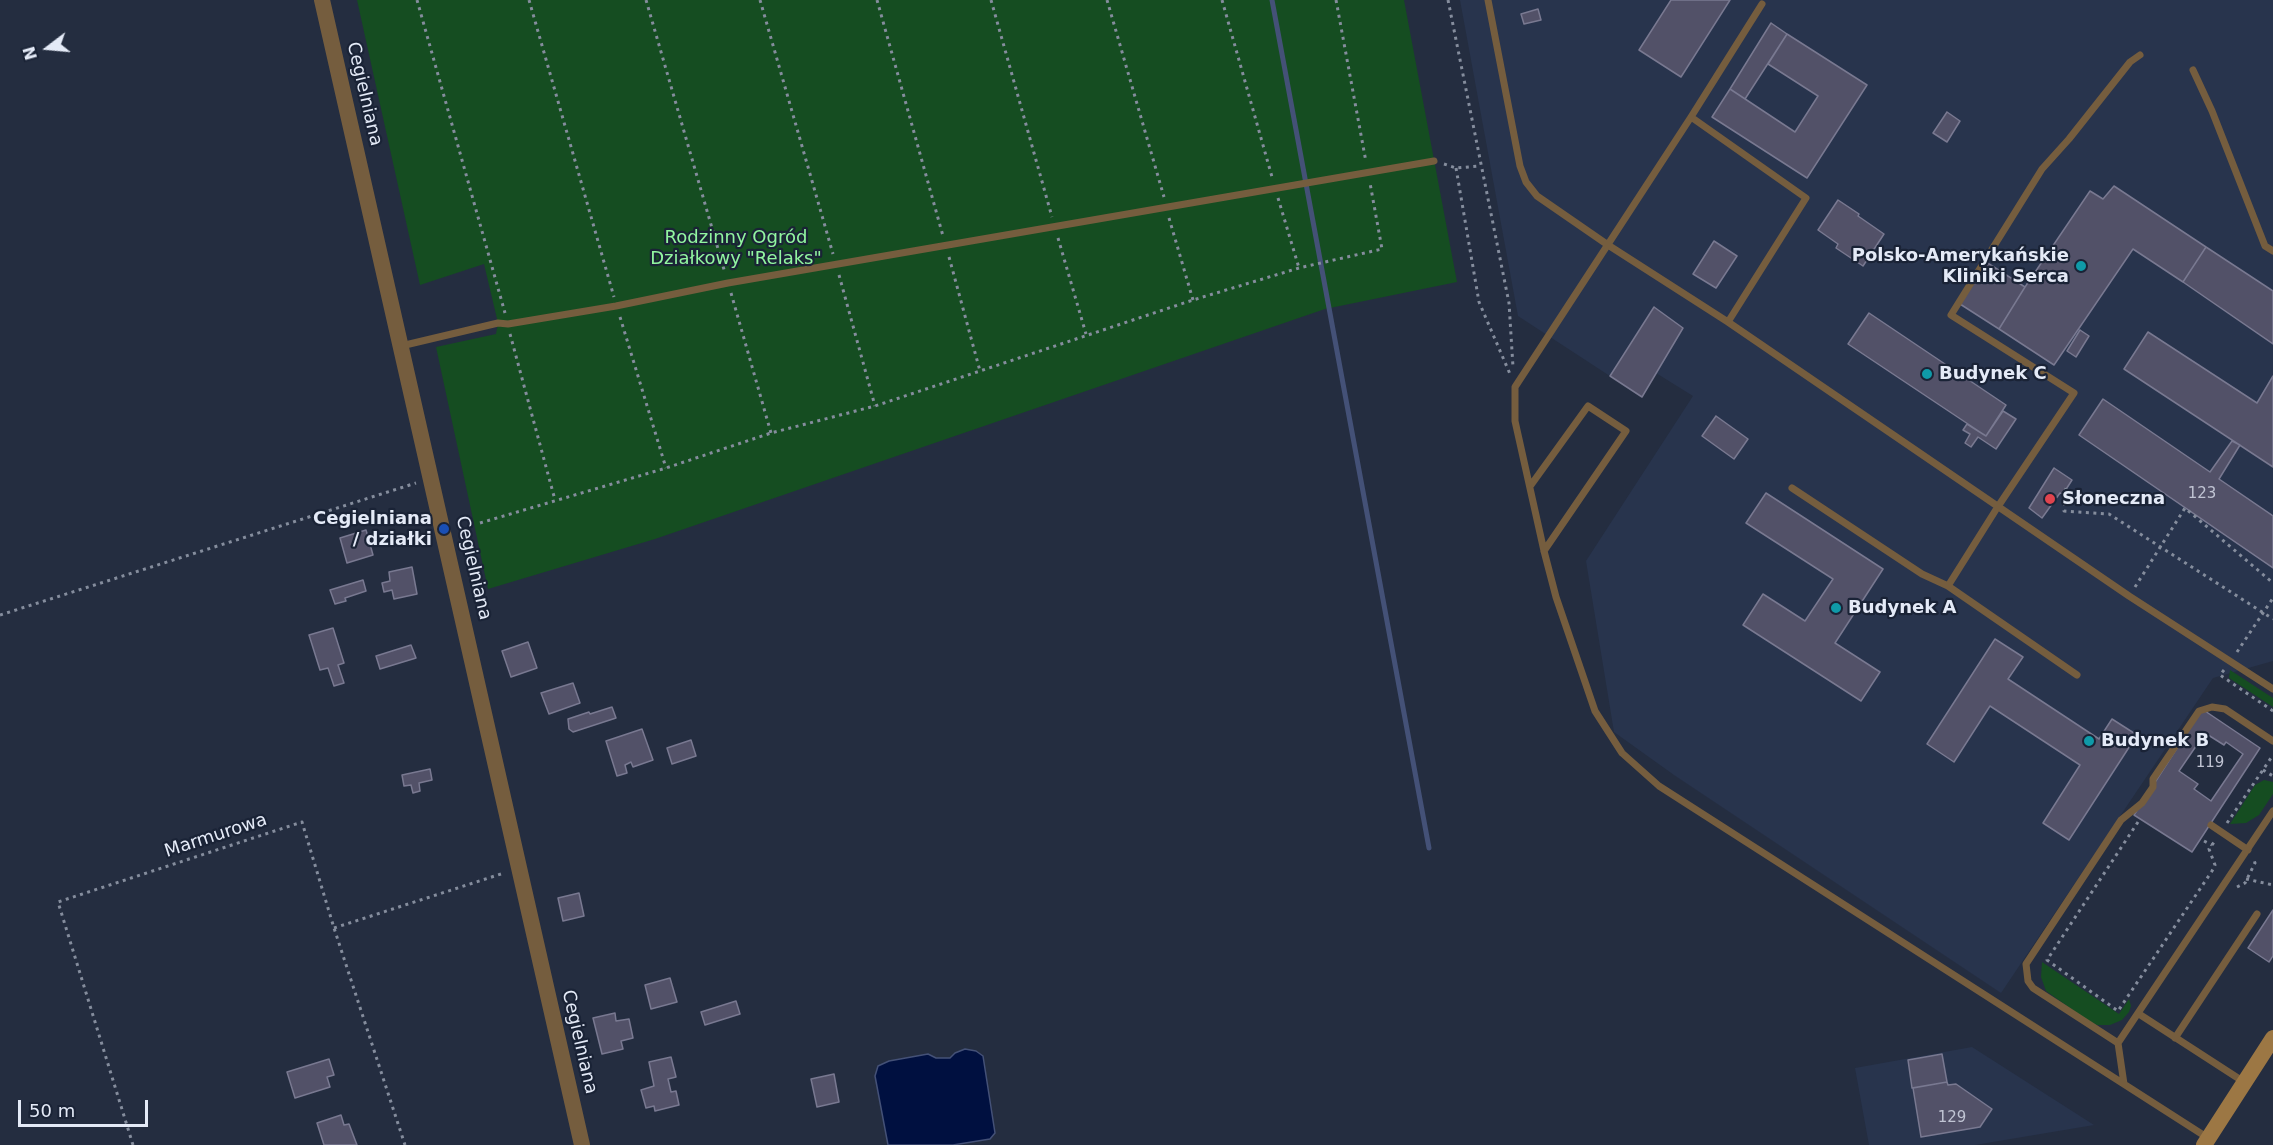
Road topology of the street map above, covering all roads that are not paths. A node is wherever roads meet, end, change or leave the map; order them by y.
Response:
1 (322, 0) edge
2 (1488, 0) edge
3 (1762, 4) dead end
4 (2140, 54) dead end
5 (2193, 69) dead end
6 (1691, 117) junction
7 (1434, 161) road end
8 (1608, 245) junction
9 (2273, 252) edge
10 (1728, 322) junction
11 (401, 346) junction
12 (1531, 485) junction
13 (1792, 488) dead end
14 (1997, 508) junction
15 (1544, 551) junction
16 (1948, 586) junction
17 (2078, 675) dead end
18 (2273, 689) edge
19 (2273, 741) edge
20 (2273, 811) edge
21 (2211, 825) dead end
22 (2248, 850) junction
23 (2257, 914) dead end
24 (2139, 1014) junction
25 (2175, 1038) junction
26 (2273, 1038) edge
27 (2118, 1043) junction
28 (2244, 1082) junction
29 (2124, 1084) junction
30 (2206, 1142) edge
31 (582, 1145) edge

1 - 11 street, Cegielniana
2 - 8 lane
3 - 6 lane
4 - 14 lane
5 - 9 lane
6 - 8 lane
6 - 10 lane
7 - 11 lane
8 - 10 lane
8 - 12 lane
10 - 14 lane
11 - 31 street, Cegielniana
12 - 15 lane
12 - 15 lane
13 - 16 lane
14 - 16 lane
14 - 18 lane
15 - 29 lane
16 - 17 lane
19 - 27 lane
20 - 22 lane
21 - 22 lane
22 - 24 lane
23 - 25 lane
24 - 25 lane
24 - 27 lane
25 - 28 lane
26 - 28 main road
27 - 29 lane
28 - 30 main road
29 - 30 lane

